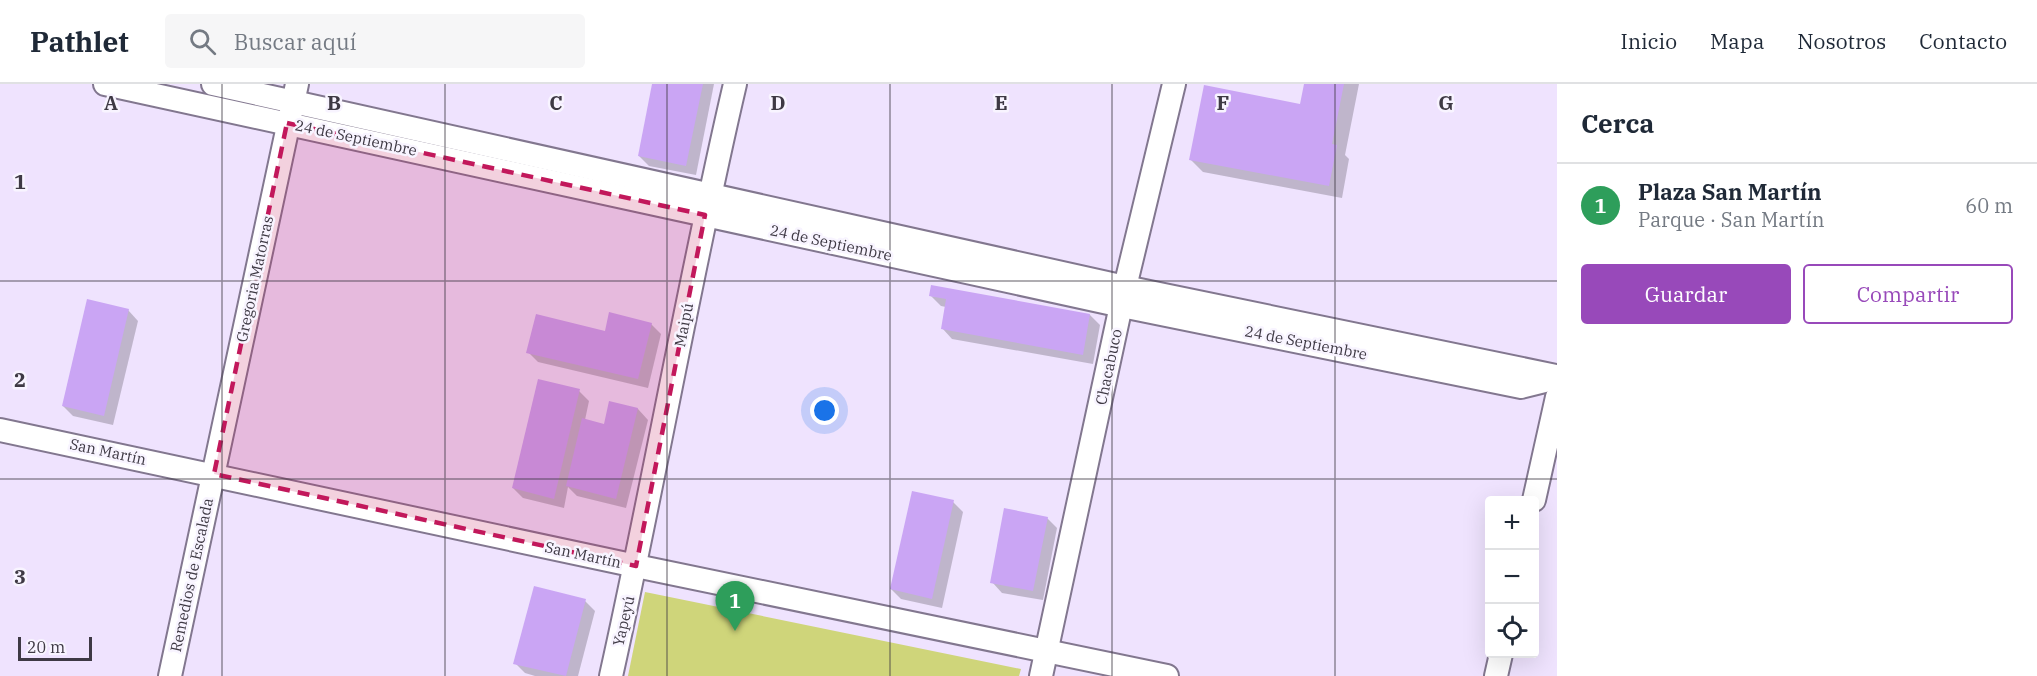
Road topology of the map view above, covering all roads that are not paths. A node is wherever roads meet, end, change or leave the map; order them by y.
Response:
1 (105, 84) edge
2 (213, 84) edge
3 (735, 84) edge
4 (1174, 84) edge
5 (295, 92) edge
6 (287, 123) junction
7 (707, 206) junction
8 (1124, 297) junction
9 (1557, 377) edge
10 (1557, 397) edge
11 (0, 430) edge
12 (214, 474) junction
13 (1535, 496) edge
14 (636, 566) junction
15 (1046, 652) junction
16 (1500, 658) edge
17 (170, 676) edge
18 (611, 676) edge
19 (1041, 676) edge
20 (1167, 676) edge
21 (1496, 676) edge

1 - 6 street, 24 de Septiembre
2 - 5 street, 24 de Septiembre
3 - 7 street, Maipú
4 - 8 street, Chacabuco
5 - 6 street, Gregoria Matorras
5 - 7 street, 24 de Septiembre
6 - 7 street, 24 de Septiembre
6 - 12 street, Gregoria Matorras
7 - 8 street, 24 de Septiembre
7 - 14 street, Maipú
8 - 9 street, 24 de Septiembre
8 - 15 street, Chacabuco
10 - 13 street
11 - 12 street, San Martín
12 - 14 street, San Martín
12 - 17 street, Remedios de Escalada
14 - 15 street, San Martín
14 - 18 street, Yapeyú
15 - 19 street, Chacabuco
15 - 20 street, San Martín
16 - 21 street

